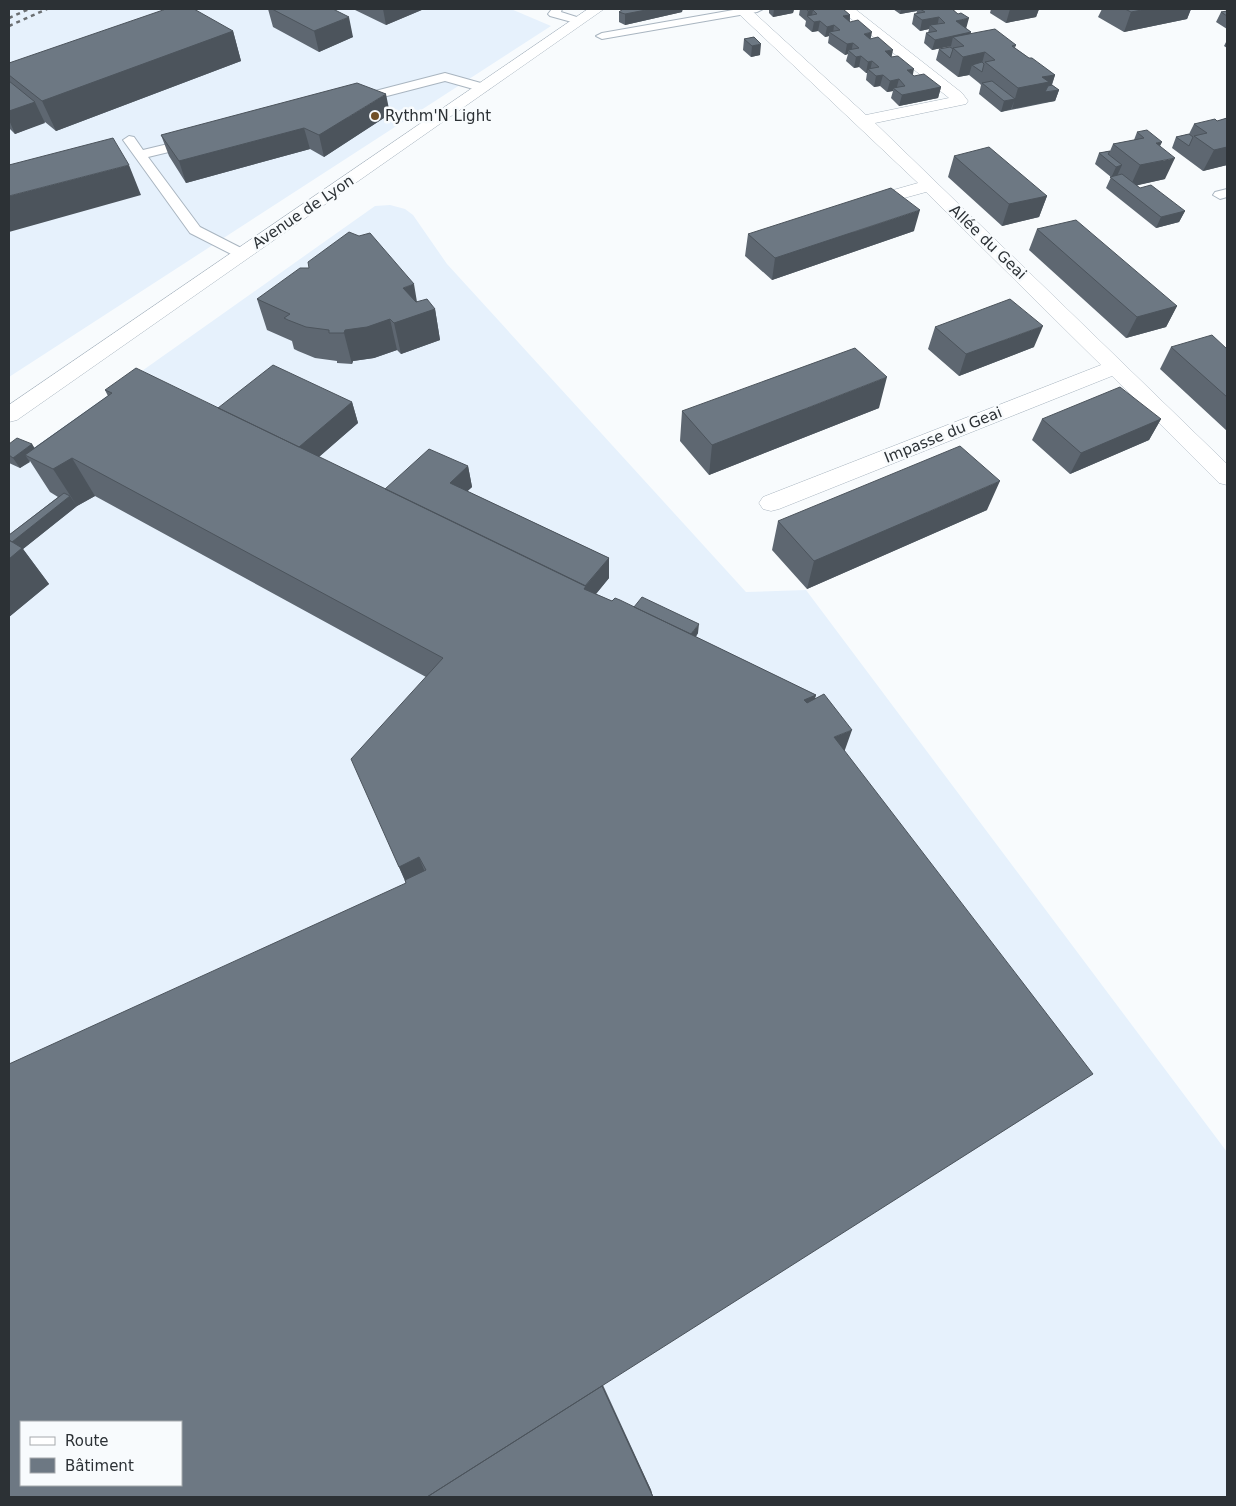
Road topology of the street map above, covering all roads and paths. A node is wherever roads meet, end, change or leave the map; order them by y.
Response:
1 (597, 9) edge
2 (846, 9) edge
3 (751, 10) edge
4 (555, 11) edge
5 (579, 21) junction
6 (602, 36) dead end
7 (484, 88) junction
8 (348, 102) edge
9 (864, 121) junction
10 (206, 138) edge
11 (129, 140) dead end
12 (140, 155) junction
13 (930, 185) junction
14 (848, 208) edge
15 (242, 254) junction
16 (1115, 366) junction
17 (9, 415) edge
18 (1227, 477) edge
19 (771, 503) dead end

1 - 5 street, Avenue de Lyon
2 - 9 street
3 - 6 lane
3 - 9 street, Allée du Geai
4 - 5 lane
5 - 7 street, Avenue de Lyon
7 - 8 lane
7 - 15 street, Avenue de Lyon
9 - 13 street, Allée du Geai
10 - 12 lane
11 - 12 lane
12 - 15 lane
13 - 14 street
13 - 16 street, Allée du Geai
15 - 17 street, Avenue de Lyon
16 - 18 street, Allée du Geai
16 - 19 street, Impasse du Geai

